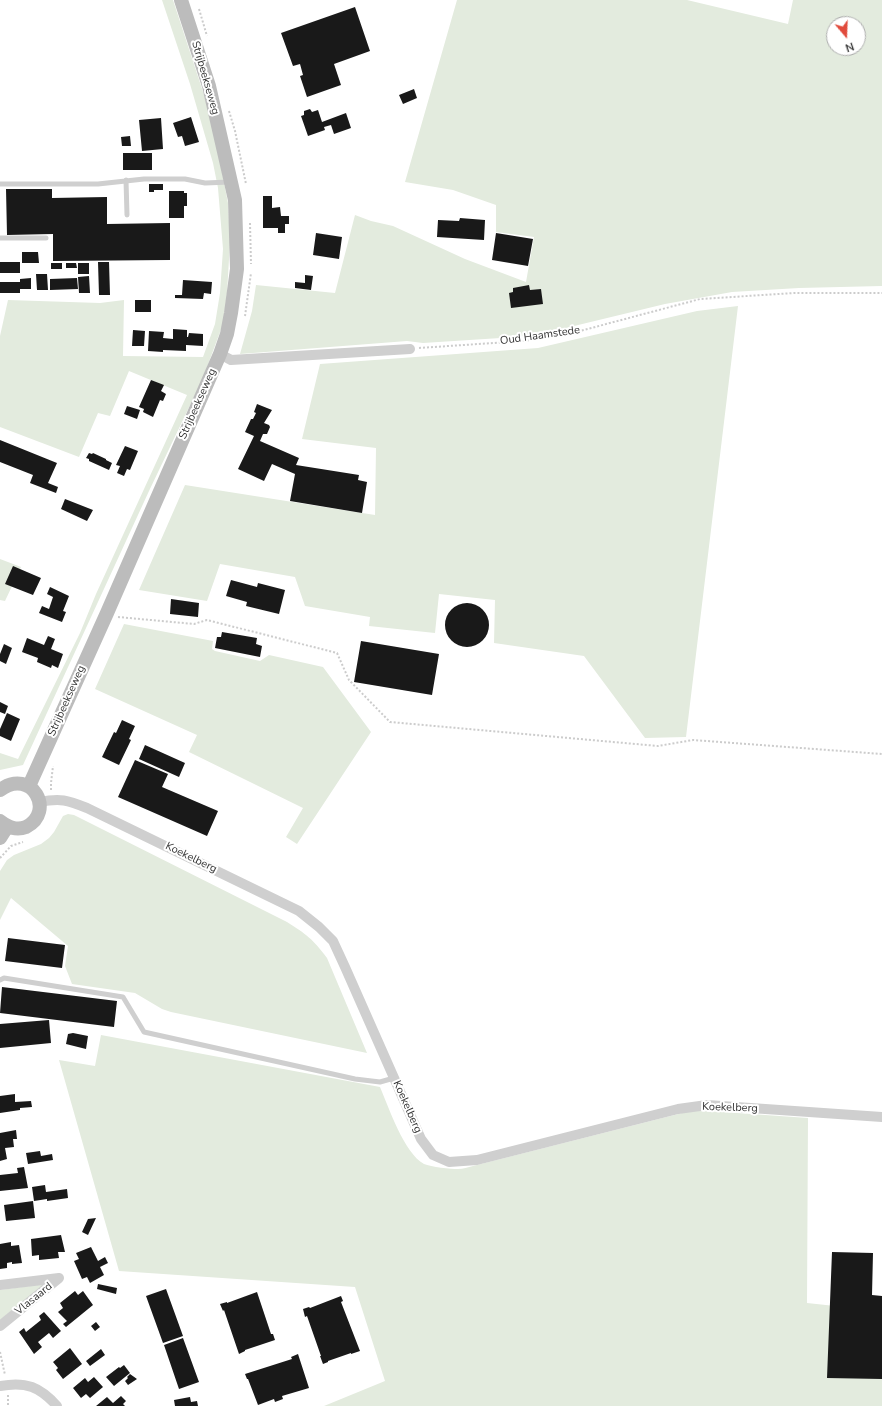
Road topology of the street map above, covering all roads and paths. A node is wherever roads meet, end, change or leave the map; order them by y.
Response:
1 (181, 0) edge
2 (198, 7) dead end
3 (208, 36) dead end
4 (228, 105) dead end
5 (126, 180) junction
6 (231, 181) junction
7 (0, 184) edge
8 (246, 185) dead end
9 (127, 215) dead end
10 (250, 218) dead end
11 (0, 238) edge
12 (46, 238) dead end
13 (882, 293) edge
14 (245, 317) dead end
15 (410, 349) joint
16 (220, 354) junction
17 (113, 615) junction
18 (116, 624) dead end
19 (882, 754) edge
20 (53, 766) dead end
21 (50, 783) dead end
22 (29, 786) junction
23 (0, 790) edge
24 (39, 802) junction
25 (2, 829) edge
26 (11, 846) dead end
27 (0, 858) edge
28 (0, 980) edge
29 (394, 1078) junction
30 (882, 1117) edge
31 (0, 1285) edge
32 (0, 1326) edge
33 (0, 1386) edge
34 (58, 1406) edge

1 - 6 main road, Strijbeekseweg
2 - 3 path, Strijbeekseweg
4 - 8 path, Strijbeekseweg
5 - 6 lane
5 - 7 lane
5 - 9 lane
6 - 16 main road, Strijbeekseweg
10 - 14 path
11 - 12 lane
13 - 15 path, Oud Haamstede
15 - 16 street
16 - 17 main road, Strijbeekseweg
17 - 18 path
17 - 19 path
17 - 22 main road, Strijbeekseweg
20 - 21 path
22 - 23 main road
22 - 24 main road
24 - 25 main road
24 - 29 street, Koekelberg
26 - 27 path
28 - 29 lane
29 - 30 street, Koekelberg
31 - 32 street, Vlasaard
33 - 34 street

